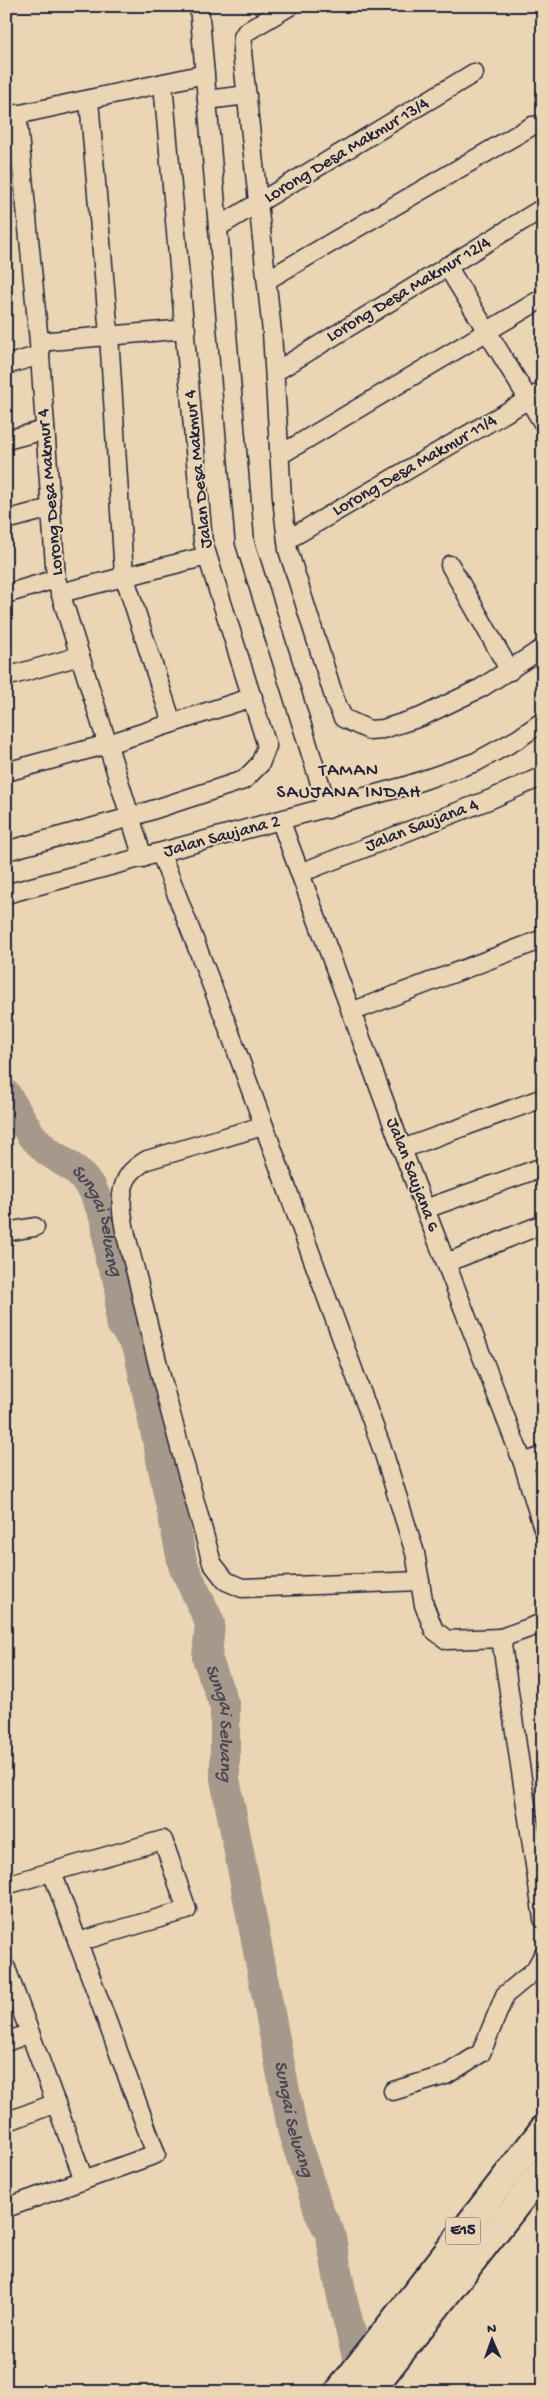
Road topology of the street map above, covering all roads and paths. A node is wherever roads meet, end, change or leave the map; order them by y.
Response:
1 (200, 6) edge
2 (290, 6) edge
3 (474, 73) dead end
4 (205, 74) junction
5 (163, 83) junction
6 (247, 95) junction
7 (89, 100) junction
8 (207, 100) junction
9 (12, 116) edge
10 (543, 125) edge
11 (259, 204) junction
12 (543, 208) edge
13 (218, 227) junction
14 (447, 266) junction
15 (267, 280) junction
16 (543, 298) edge
17 (186, 329) junction
18 (487, 332) junction
19 (109, 335) junction
20 (39, 349) junction
21 (6, 365) edge
22 (275, 372) junction
23 (536, 396) edge
24 (543, 423) edge
25 (45, 430) junction
26 (6, 440) edge
27 (280, 455) junction
28 (51, 508) junction
29 (6, 520) edge
30 (287, 540) junction
31 (207, 556) junction
32 (450, 565) dead end
33 (124, 575) junction
34 (58, 586) junction
35 (6, 594) edge
36 (543, 648) edge
37 (80, 656) junction
38 (510, 670) junction
39 (6, 677) edge
40 (253, 697) junction
41 (543, 721) edge
42 (172, 723) junction
43 (108, 744) junction
44 (6, 772) edge
45 (543, 776) edge
46 (328, 809) junction
47 (131, 816) junction
48 (281, 822) junction
49 (6, 851) edge
50 (161, 854) junction
51 (144, 858) junction
52 (300, 873) junction
53 (6, 894) edge
54 (543, 939) edge
55 (351, 1012) junction
56 (543, 1098) edge
57 (263, 1126) junction
58 (402, 1149) junction
59 (543, 1167) edge
60 (425, 1209) junction
61 (543, 1224) edge
62 (35, 1226) dead end
63 (6, 1232) edge
64 (446, 1263) junction
65 (543, 1456) edge
66 (523, 1462) junction
67 (543, 1529) edge
68 (420, 1581) junction
69 (543, 1623) edge
70 (501, 1638) junction
71 (52, 1872) junction
72 (6, 1885) edge
73 (543, 1919) edge
74 (78, 1942) junction
75 (543, 1956) edge
76 (6, 1968) edge
77 (30, 2033) junction
78 (6, 2042) edge
79 (393, 2092) dead end
80 (56, 2103) junction
81 (6, 2122) edge
82 (543, 2129) edge
83 (543, 2171) edge
84 (84, 2180) junction
85 (6, 2208) edge
86 (338, 2392) edge
87 (370, 2392) edge

1 - 4 street
2 - 6 street
3 - 11 street, Lorong Desa Makmur 13/4
4 - 5 street
4 - 8 street
5 - 7 street
5 - 17 street, Jalan Desa Makmur 4
6 - 8 street
6 - 11 street
7 - 9 street
7 - 19 street
8 - 13 street
9 - 20 street, Lorong Desa Makmur 4
10 - 15 street
11 - 13 street, Lorong Desa Makmur 13/4
11 - 15 street
12 - 14 street, Lorong Desa Makmur 12/4
13 - 46 street
14 - 18 street
14 - 22 street, Lorong Desa Makmur 12/4
15 - 22 street
16 - 18 street
17 - 19 street
17 - 31 street, Jalan Desa Makmur 4
18 - 23 street
18 - 27 street
19 - 20 street
19 - 33 street
20 - 21 street
20 - 25 street, Lorong Desa Makmur 4
22 - 27 street
23 - 24 street
23 - 30 street, Lorong Desa Makmur 11/4
25 - 26 street
25 - 28 street, Lorong Desa Makmur 4
27 - 30 street
28 - 29 street
28 - 34 street, Lorong Desa Makmur 4
30 - 38 street
31 - 33 street
31 - 40 street, Jalan Desa Makmur 4
32 - 38 street
33 - 34 street
33 - 42 street
34 - 35 street
34 - 37 street, Lorong Desa Makmur 4
36 - 38 street
37 - 39 street
37 - 43 street, Lorong Desa Makmur 4
40 - 42 street
40 - 47 street, Jalan Desa Makmur 4
41 - 46 street, Jalan Saujana 2
42 - 43 street
43 - 44 street
43 - 47 street, Lorong Desa Makmur 4
45 - 52 street, Jalan Saujana 4
46 - 48 street, Jalan Saujana 2
47 - 49 street, Jalan Desa Makmur 4
47 - 51 street, Lorong Desa Makmur 4
48 - 50 street, Jalan Saujana 2
48 - 52 street, Jalan Saujana 6
50 - 51 street, Jalan Saujana 2
50 - 57 street
51 - 53 street, Jalan Saujana 2
52 - 55 street, Jalan Saujana 6
54 - 55 street
55 - 58 street, Jalan Saujana 6
56 - 58 street
57 - 68 street
57 - 68 street
58 - 60 street, Jalan Saujana 6
59 - 60 street
60 - 64 street, Jalan Saujana 6
61 - 64 street
62 - 63 street
64 - 66 street, Jalan Saujana 6
65 - 66 street
66 - 67 street, Jalan Saujana 6
68 - 70 street
69 - 70 street
70 - 73 street
71 - 72 street
71 - 74 street
71 - 74 street
74 - 84 street
75 - 79 street
76 - 77 street
77 - 78 street
77 - 80 street
80 - 81 street
80 - 84 street
82 - 86 highway, E15
83 - 87 highway, E15
84 - 85 street

